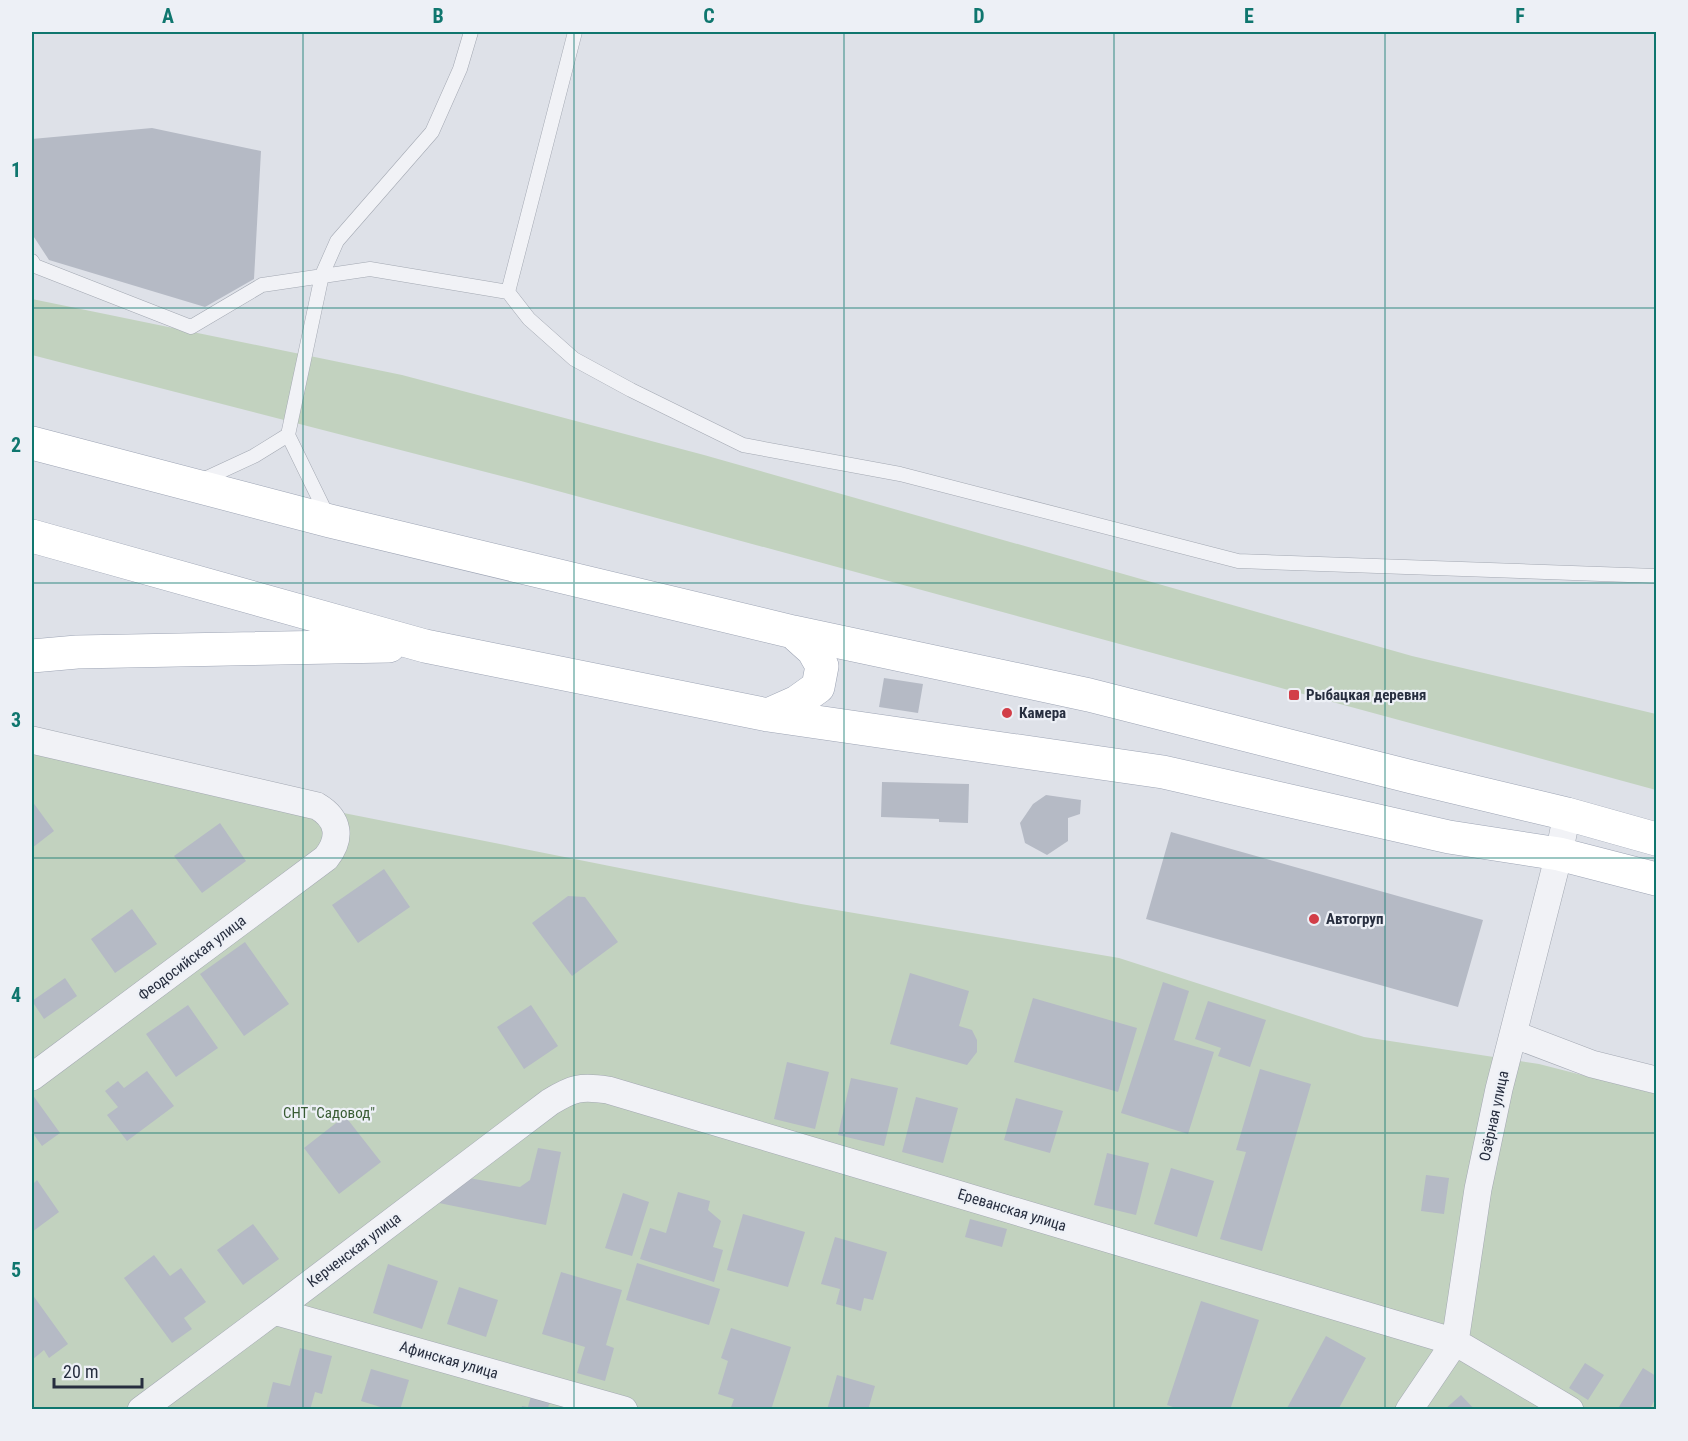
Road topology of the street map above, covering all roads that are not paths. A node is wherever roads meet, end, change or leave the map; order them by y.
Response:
1 (471, 32) edge
2 (575, 32) edge
3 (32, 261) edge
4 (322, 275) junction
5 (508, 292) junction
6 (288, 435) junction
7 (32, 443) edge
8 (193, 485) junction
9 (330, 521) junction
10 (32, 536) edge
11 (1656, 576) edge
12 (793, 632) junction
13 (425, 645) junction
14 (32, 656) edge
15 (768, 715) junction
16 (32, 740) edge
17 (1567, 814) junction
18 (1656, 839) edge
19 (1559, 854) junction
20 (1656, 879) edge
21 (1513, 1034) junction
22 (32, 1077) edge
23 (1656, 1080) edge
24 (567, 1091) joint
25 (274, 1311) junction
26 (1455, 1342) junction
27 (141, 1410) edge
28 (624, 1410) edge
29 (1409, 1410) edge
30 (1570, 1410) edge

1 - 4 lane
2 - 5 lane
3 - 4 lane
4 - 5 lane
4 - 6 lane
5 - 11 lane
6 - 8 lane
6 - 9 lane
7 - 8 main road
8 - 9 main road
9 - 12 main road
10 - 13 main road
12 - 15 main road
12 - 17 main road
13 - 14 main road
13 - 15 main road
15 - 19 main road
16 - 22 street, Феодосийская улица
17 - 18 main road
17 - 19 street, Озёрная улица
19 - 20 main road
19 - 21 street, Озёрная улица
21 - 23 street
21 - 26 street, Озёрная улица
24 - 25 street, Керченская улица
24 - 26 street, Ереванская улица
25 - 27 street, Керченская улица
25 - 28 street, Афинская улица
26 - 29 street, Озёрная улица
26 - 30 street, Ереванская улица

